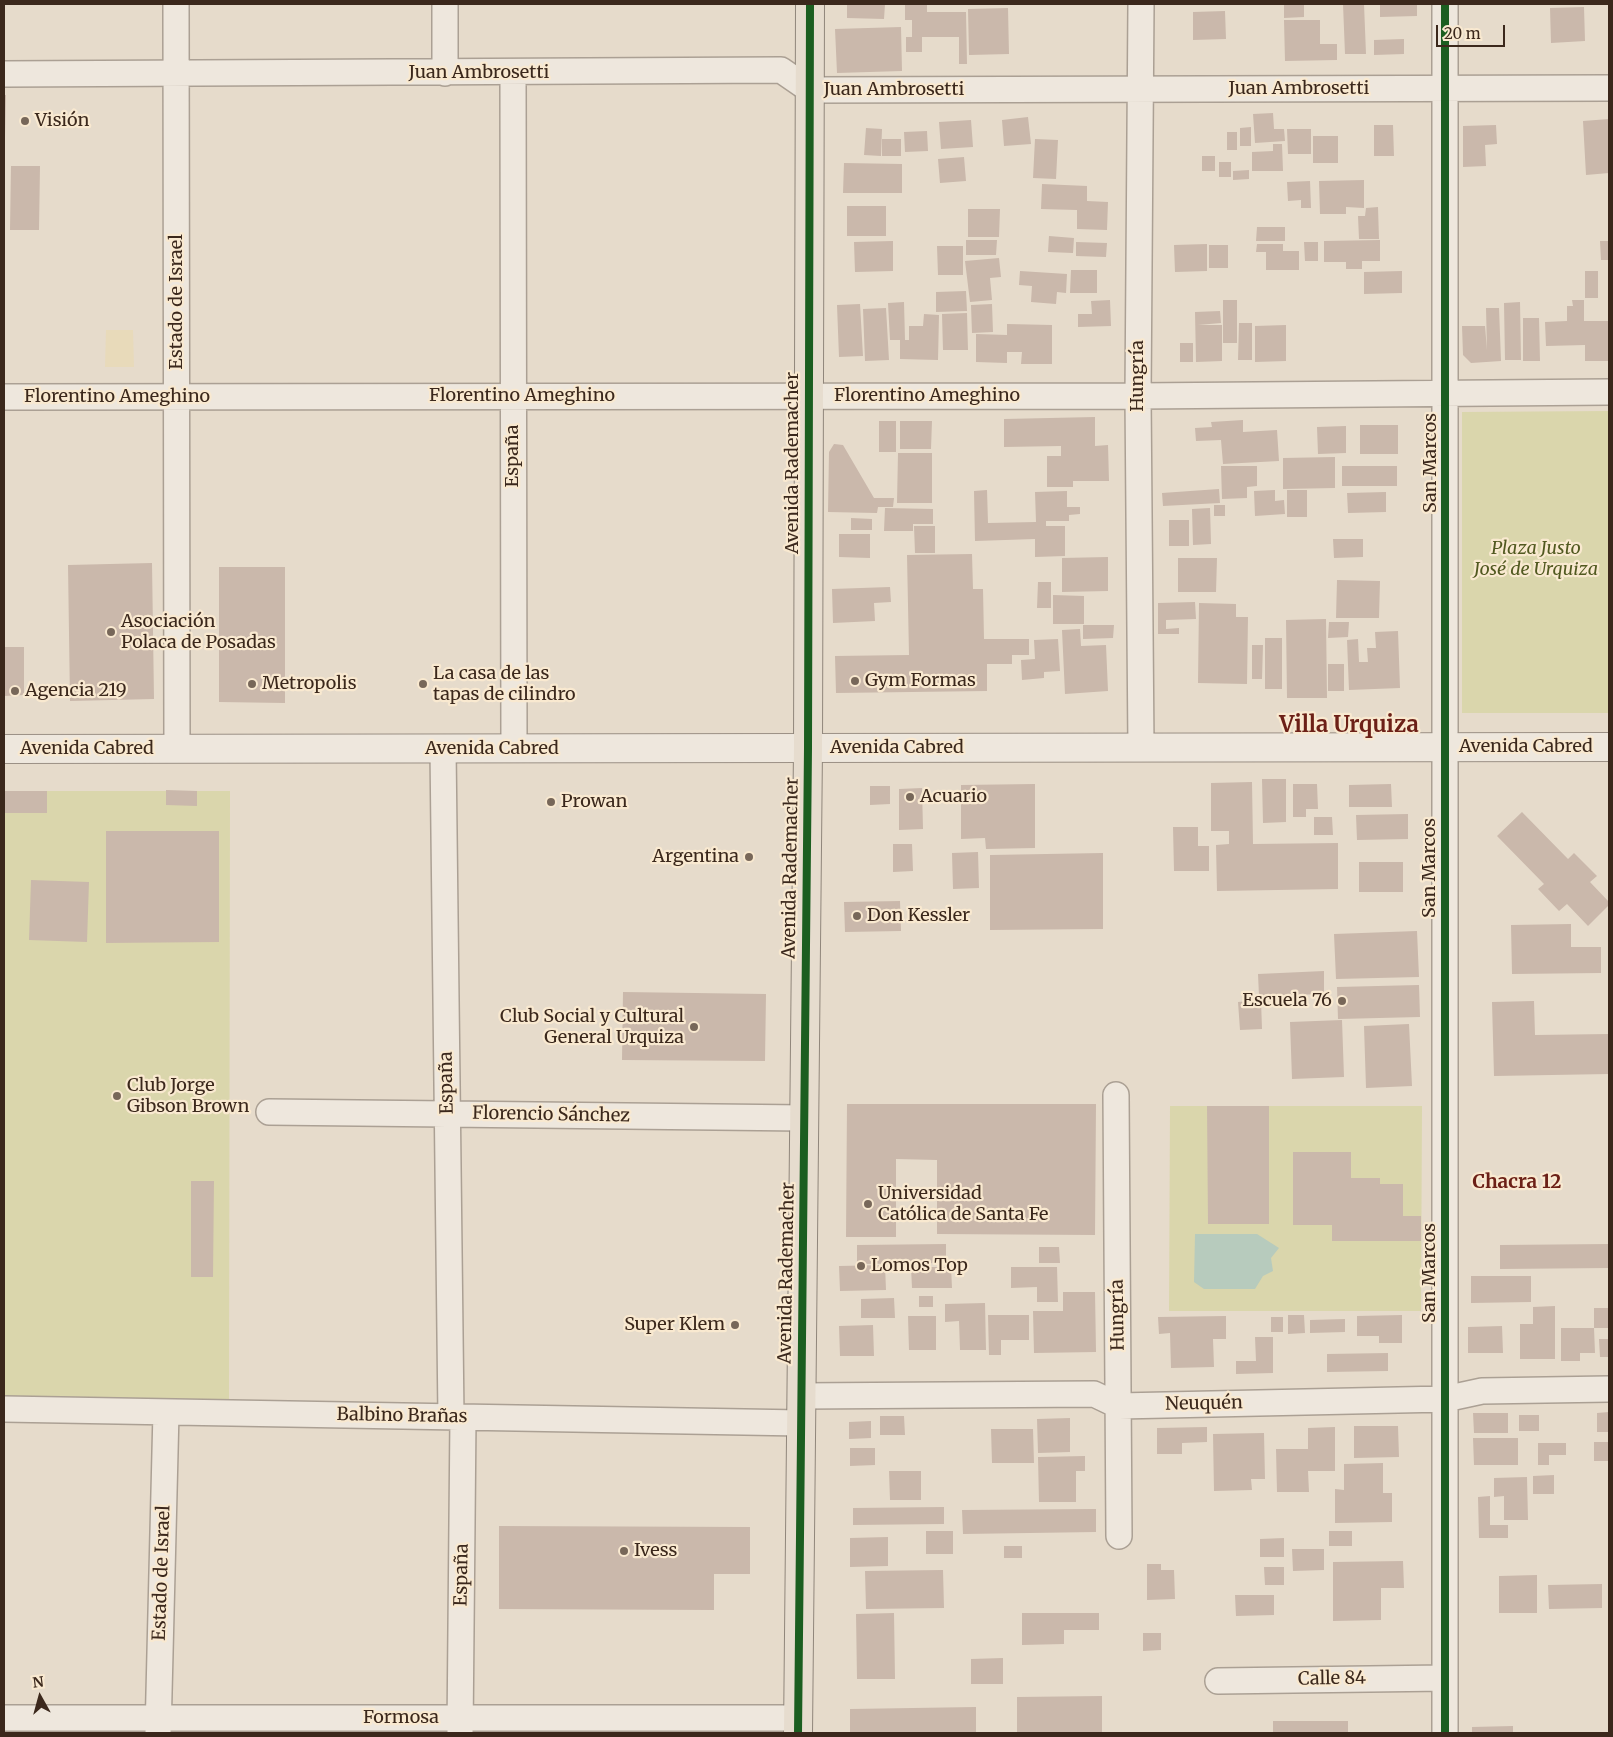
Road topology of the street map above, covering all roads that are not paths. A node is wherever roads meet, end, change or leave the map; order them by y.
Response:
1 (176, 4) edge
2 (445, 4) edge
3 (810, 4) edge
4 (1141, 4) edge
5 (1445, 4) edge
6 (445, 73) junction
7 (513, 73) junction
8 (4, 74) edge
9 (176, 74) junction
10 (1445, 88) junction
11 (1609, 88) edge
12 (1140, 89) junction
13 (810, 90) junction
14 (1609, 392) edge
15 (1446, 394) junction
16 (513, 396) junction
17 (1138, 396) junction
18 (4, 397) edge
19 (177, 397) junction
20 (809, 397) junction
21 (1609, 747) edge
22 (808, 748) junction
23 (1141, 748) junction
24 (1446, 748) junction
25 (4, 749) edge
26 (443, 749) junction
27 (514, 749) junction
28 (177, 750) junction
29 (1116, 1095) dead end
30 (269, 1112) dead end
31 (447, 1113) junction
32 (804, 1118) junction
33 (1609, 1389) edge
34 (801, 1396) junction
35 (1445, 1399) junction
36 (1119, 1406) junction
37 (4, 1409) edge
38 (166, 1412) junction
39 (457, 1417) junction
40 (801, 1423) junction
41 (1119, 1536) dead end
42 (1445, 1678) junction
43 (1218, 1681) dead end
44 (4, 1718) edge
45 (158, 1725) edge
46 (460, 1726) edge
47 (798, 1726) edge
48 (1445, 1733) edge

1 - 9 street, Estado de Israel
2 - 6 street
3 - 13 main road, Avenida Rademacher
4 - 12 street, Hungría
5 - 10 street, San Marcos
6 - 7 street, Juan Ambrosetti
6 - 9 street, Juan Ambrosetti
7 - 13 street, Juan Ambrosetti
7 - 16 street, España
8 - 9 street, Juan Ambrosetti
9 - 19 street, Estado de Israel
10 - 11 street, Juan Ambrosetti
10 - 12 street, Juan Ambrosetti
10 - 15 street, San Marcos
12 - 13 street, Juan Ambrosetti
12 - 17 street, Hungría
13 - 20 main road, Avenida Rademacher
14 - 15 street, Florentino Ameghino
15 - 17 street, Florentino Ameghino
15 - 24 street, San Marcos
16 - 19 street, Florentino Ameghino
16 - 20 street, Florentino Ameghino
16 - 27 street, España
17 - 20 street, Florentino Ameghino
17 - 23 street, Hungría
18 - 19 street, Florentino Ameghino
19 - 28 street, Estado de Israel
20 - 22 main road, Avenida Rademacher
21 - 24 main road, Avenida Cabred
22 - 23 main road, Avenida Cabred
22 - 27 main road, Avenida Cabred
22 - 32 main road, Avenida Rademacher
23 - 24 main road, Avenida Cabred
24 - 35 street, San Marcos
25 - 28 main road, Avenida Cabred
26 - 27 main road, Avenida Cabred
26 - 28 main road, Avenida Cabred
26 - 31 street, España
29 - 36 street, Hungría
30 - 31 street, Florencio Sánchez
31 - 32 street, Florencio Sánchez
31 - 39 street, España
32 - 34 main road, Avenida Rademacher
33 - 35 street, Neuquén
34 - 36 street, Neuquén
34 - 40 main road, Avenida Rademacher
35 - 36 street, Neuquén
35 - 42 street, San Marcos
36 - 41 street, Hungría
37 - 38 street, Balbino Brañas
38 - 39 street, Balbino Brañas
38 - 45 street, Estado de Israel
39 - 40 street, Balbino Brañas
39 - 46 street, España
40 - 47 main road, Avenida Rademacher
42 - 43 street, Calle 84
42 - 48 street, San Marcos
44 - 45 street, Formosa
45 - 46 street, Formosa
46 - 47 street, Formosa

